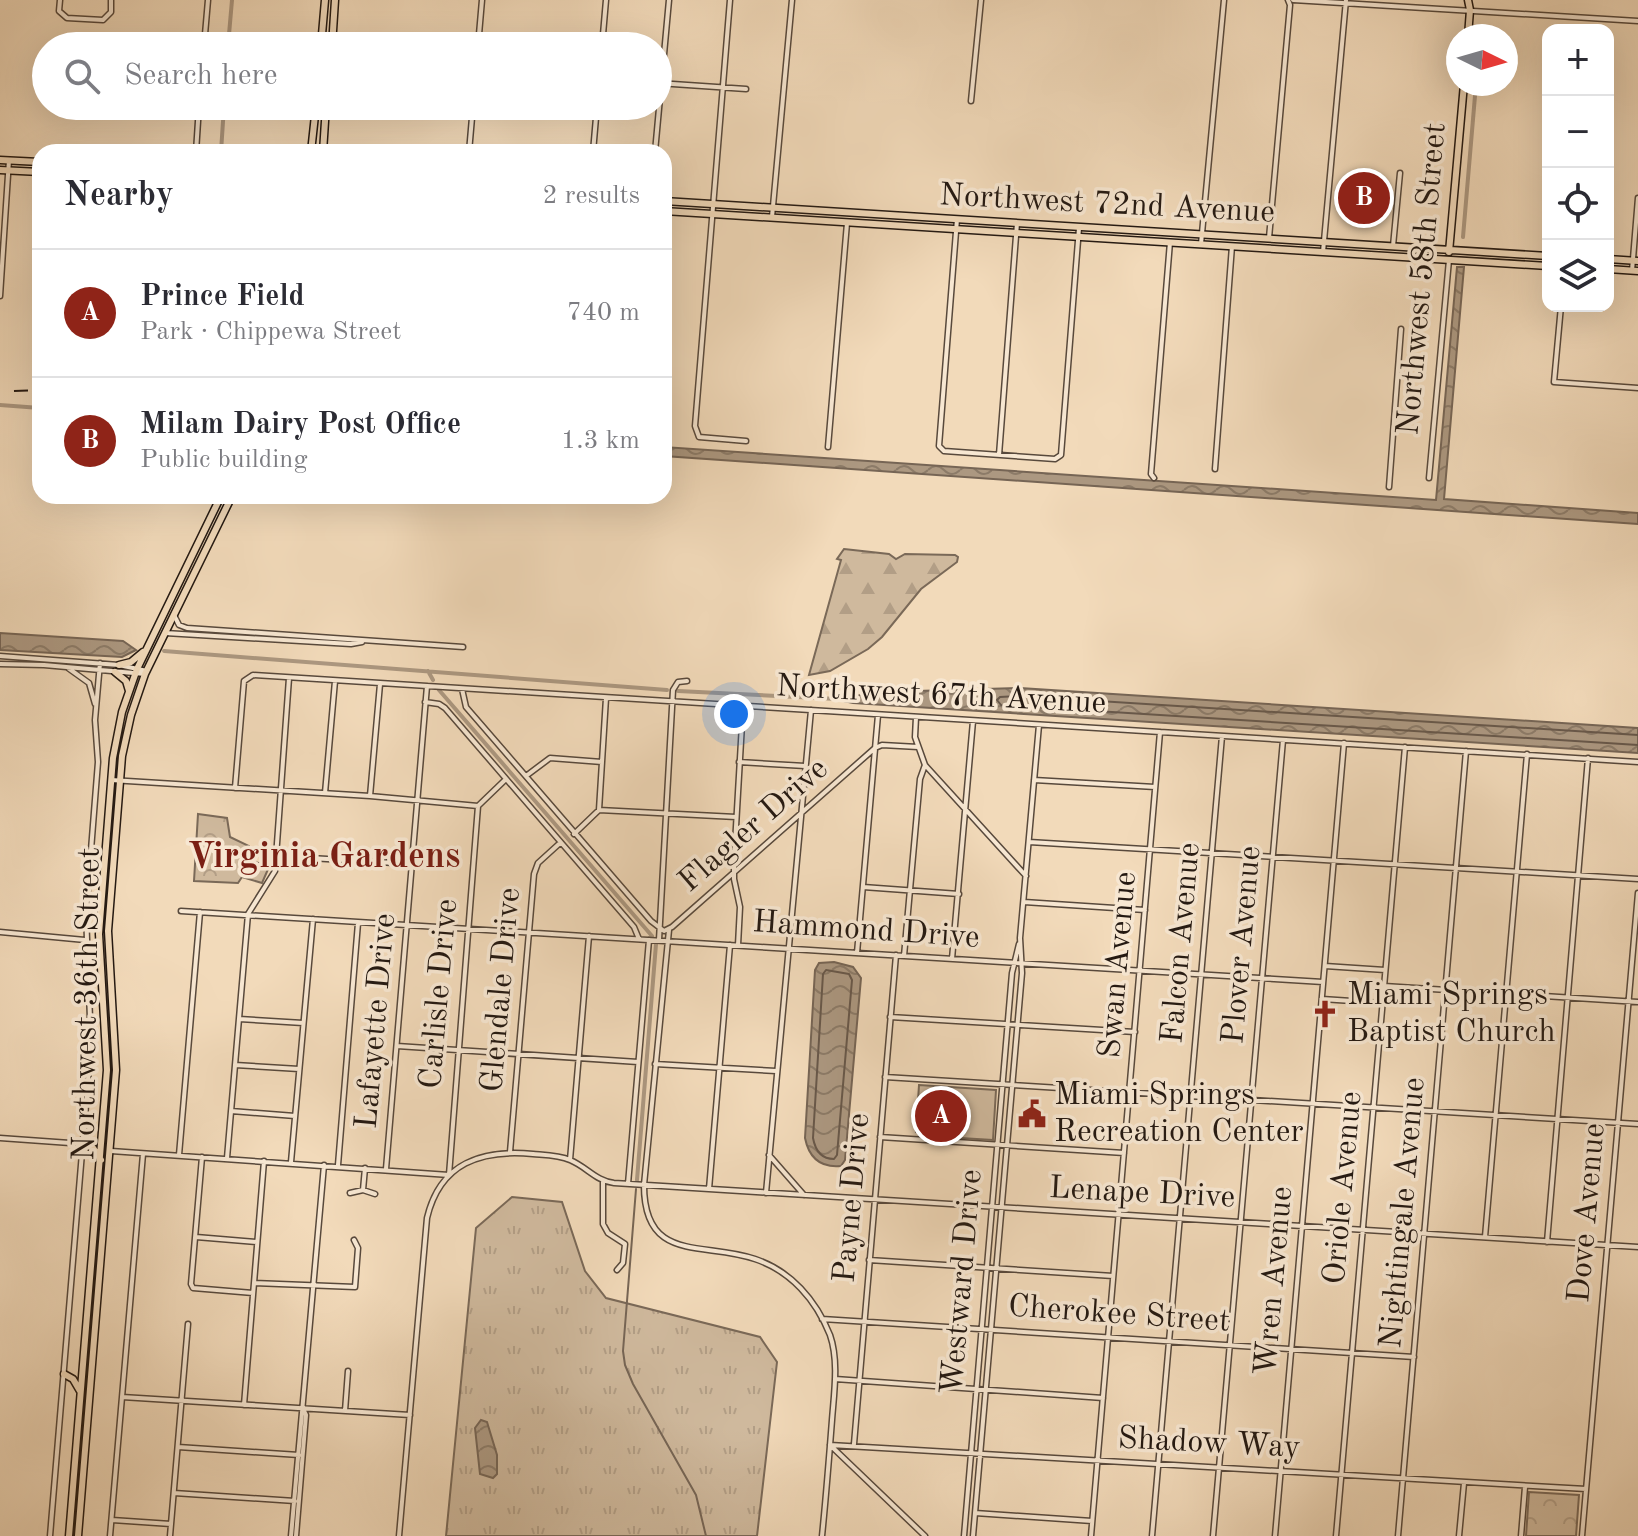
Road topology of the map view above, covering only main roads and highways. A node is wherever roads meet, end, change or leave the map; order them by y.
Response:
1 (325, 0) edge
2 (1468, 0) edge
3 (1476, 0) edge
4 (335, 1) edge
5 (1470, 10) junction
6 (1469, 24) edge
7 (322, 32) edge
8 (333, 32) edge
9 (1463, 96) edge
10 (314, 120) edge
11 (325, 120) edge
12 (312, 144) edge
13 (324, 144) edge
14 (0, 160) edge
15 (32, 161) edge
16 (4, 170) edge
17 (32, 172) edge
18 (672, 202) edge
19 (672, 212) edge
20 (881, 215) junction
21 (873, 224) junction
22 (1450, 249) junction
23 (1542, 256) edge
24 (1614, 259) edge
25 (1449, 260) junction
26 (1635, 261) edge
27 (1542, 266) edge
28 (1614, 269) edge
29 (1635, 271) edge
30 (217, 504) edge
31 (228, 504) edge
32 (146, 650) junction
33 (129, 691) junction
34 (100, 908) junction
35 (109, 909) junction
36 (107, 1053) junction
37 (116, 1053) junction
38 (103, 1133) junction
39 (101, 1161) junction
40 (91, 1273) junction
41 (100, 1274) junction
42 (83, 1364) junction
43 (64, 1374) road end
44 (92, 1375) junction
45 (81, 1389) junction
46 (77, 1442) junction
47 (85, 1454) junction
48 (74, 1481) junction
49 (79, 1518) junction
50 (70, 1524) junction
51 (69, 1536) edge
52 (78, 1536) edge

1 - 4 main road
1 - 7 main road
2 - 5 main road
3 - 5 main road
4 - 8 main road
5 - 6 main road
9 - 22 main road, Northwest 58th Street
10 - 12 main road
11 - 13 main road
14 - 15 main road
16 - 17 main road
18 - 20 main road, Northwest 72nd Avenue
19 - 21 main road, Northwest 72nd Avenue
20 - 21 main road
20 - 22 main road, Northwest 72nd Avenue
21 - 25 main road, Northwest 72nd Avenue
22 - 23 main road, Northwest 72nd Avenue
22 - 25 main road, Northwest 58th Street
24 - 26 main road
25 - 27 main road, Northwest 72nd Avenue
28 - 29 main road
30 - 32 main road, Northwest 36th Street
31 - 35 main road, Northwest 36th Street
32 - 33 main road, Northwest 36th Street
32 - 33 main road
33 - 34 main road, Northwest 36th Street
34 - 35 main road
34 - 36 main road, Northwest 36th Street
35 - 37 main road, Northwest 36th Street
36 - 37 main road
36 - 38 main road, Northwest 36th Street
37 - 41 main road, Northwest 36th Street
38 - 39 main road, Northwest 36th Street
38 - 39 main road
39 - 40 main road, Northwest 36th Street
40 - 41 main road
40 - 42 main road, Northwest 36th Street
41 - 44 main road, Northwest 36th Street
42 - 44 main road
42 - 45 main road, Northwest 36th Street
43 - 45 main road
44 - 45 main road
44 - 47 main road, Northwest 36th Street
45 - 46 main road, Northwest 36th Street
46 - 47 main road
46 - 48 main road, Northwest 36th Street
47 - 49 main road, Northwest 36th Street
48 - 49 main road
48 - 50 main road, Northwest 36th Street
49 - 50 main road
49 - 52 main road, Northwest 36th Street
50 - 51 main road, Northwest 36th Street

